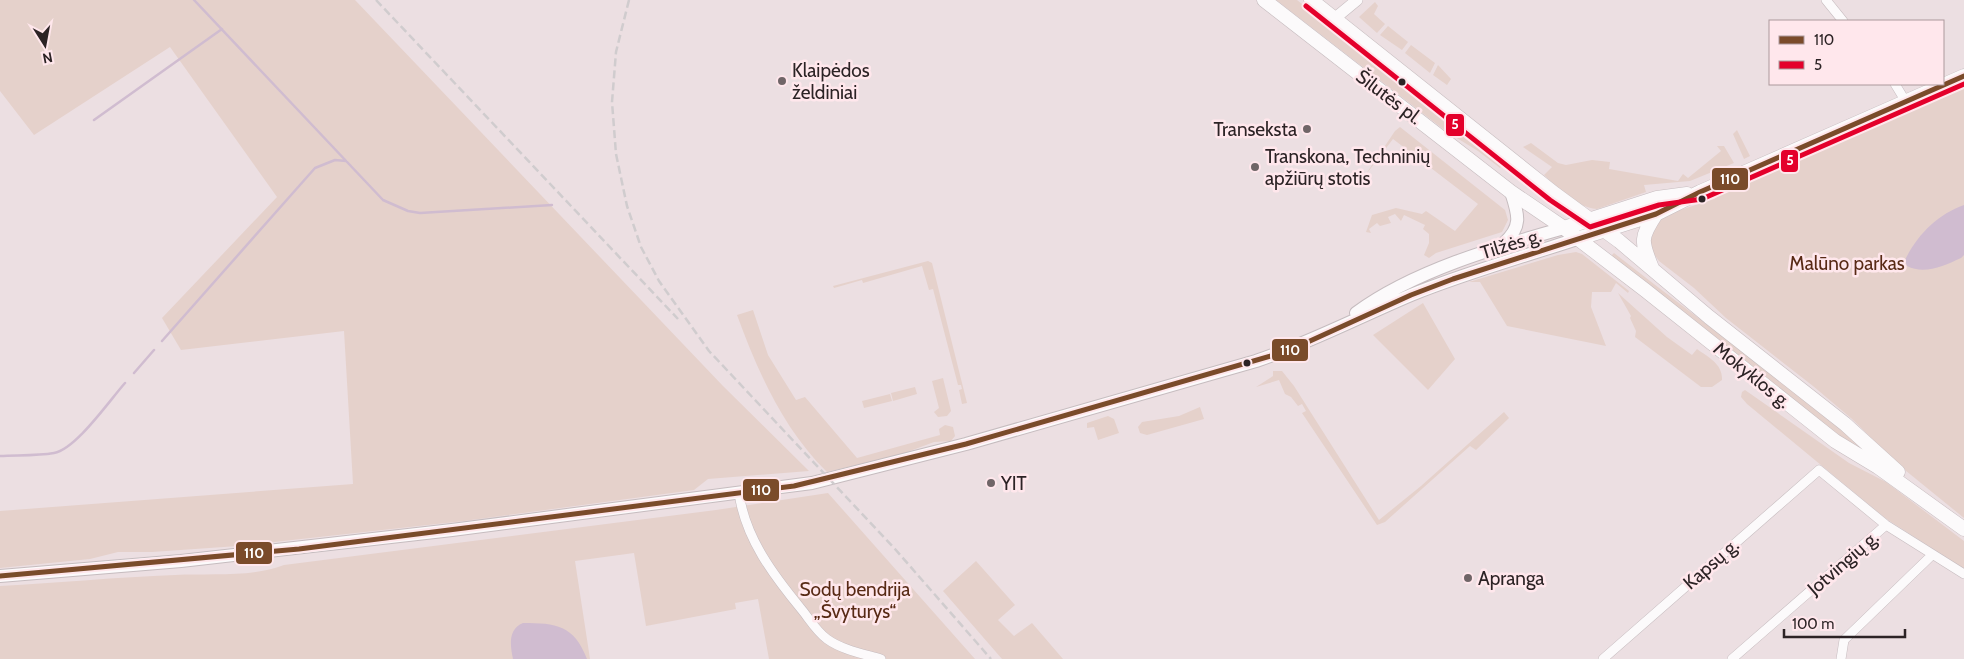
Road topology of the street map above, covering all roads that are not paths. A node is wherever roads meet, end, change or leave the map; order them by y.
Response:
1 (1264, 0) edge
2 (1311, 0) edge
3 (1357, 0) edge
4 (1826, 0) edge
5 (1334, 19) junction
6 (1842, 20) edge
7 (1964, 76) edge
8 (1896, 85) edge
9 (1944, 85) edge
10 (1944, 85) edge
11 (1906, 102) junction
12 (1511, 192) junction
13 (1700, 192) junction
14 (1656, 214) junction
15 (1591, 220) junction
16 (1564, 228) junction
17 (1606, 231) junction
18 (1578, 239) junction
19 (1502, 245) junction
20 (1654, 271) junction
21 (1336, 328) junction
22 (739, 493) junction
23 (1945, 514) junction
24 (1886, 525) junction
25 (1964, 530) edge
26 (1932, 556) junction
27 (1964, 574) edge
28 (0, 576) edge
29 (881, 659) edge
30 (1603, 659) edge
31 (1732, 659) edge
32 (1841, 659) edge

1 - 12 main road, Šilutės pl.
2 - 5 main road, Šilutės pl.
3 - 5 street
4 - 6 street
5 - 15 main road, Šilutės pl.
7 - 9 main road, Tilžės g.
8 - 11 street
10 - 11 main road, Tilžės g.
11 - 13 main road, Tilžės g.
12 - 16 main road, Šilutės pl.
12 - 19 main road
13 - 14 main road, Tilžės g.
13 - 15 main road, Tilžės g.
14 - 17 main road, Tilžės g.
14 - 20 main road
15 - 16 main road, Tilžės g.
15 - 17 main road, Mokyklos g.
16 - 18 main road, Mokyklos g.
16 - 19 main road, Tilžės g.
17 - 18 main road, Tilžės g.
17 - 20 main road, Mokyklos g.
18 - 21 main road, Tilžės g.
18 - 23 main road, Mokyklos g.
19 - 21 main road, Tilžės g.
20 - 23 main road, Mokyklos g.
21 - 22 main road, Tilžės g.
22 - 28 main road, Tilžės g.
22 - 29 street
23 - 25 main road, Mokyklos g.
24 - 26 street
24 - 30 street, Kapsų g.
24 - 31 street, Jotvingių g.
26 - 27 street
26 - 32 street

